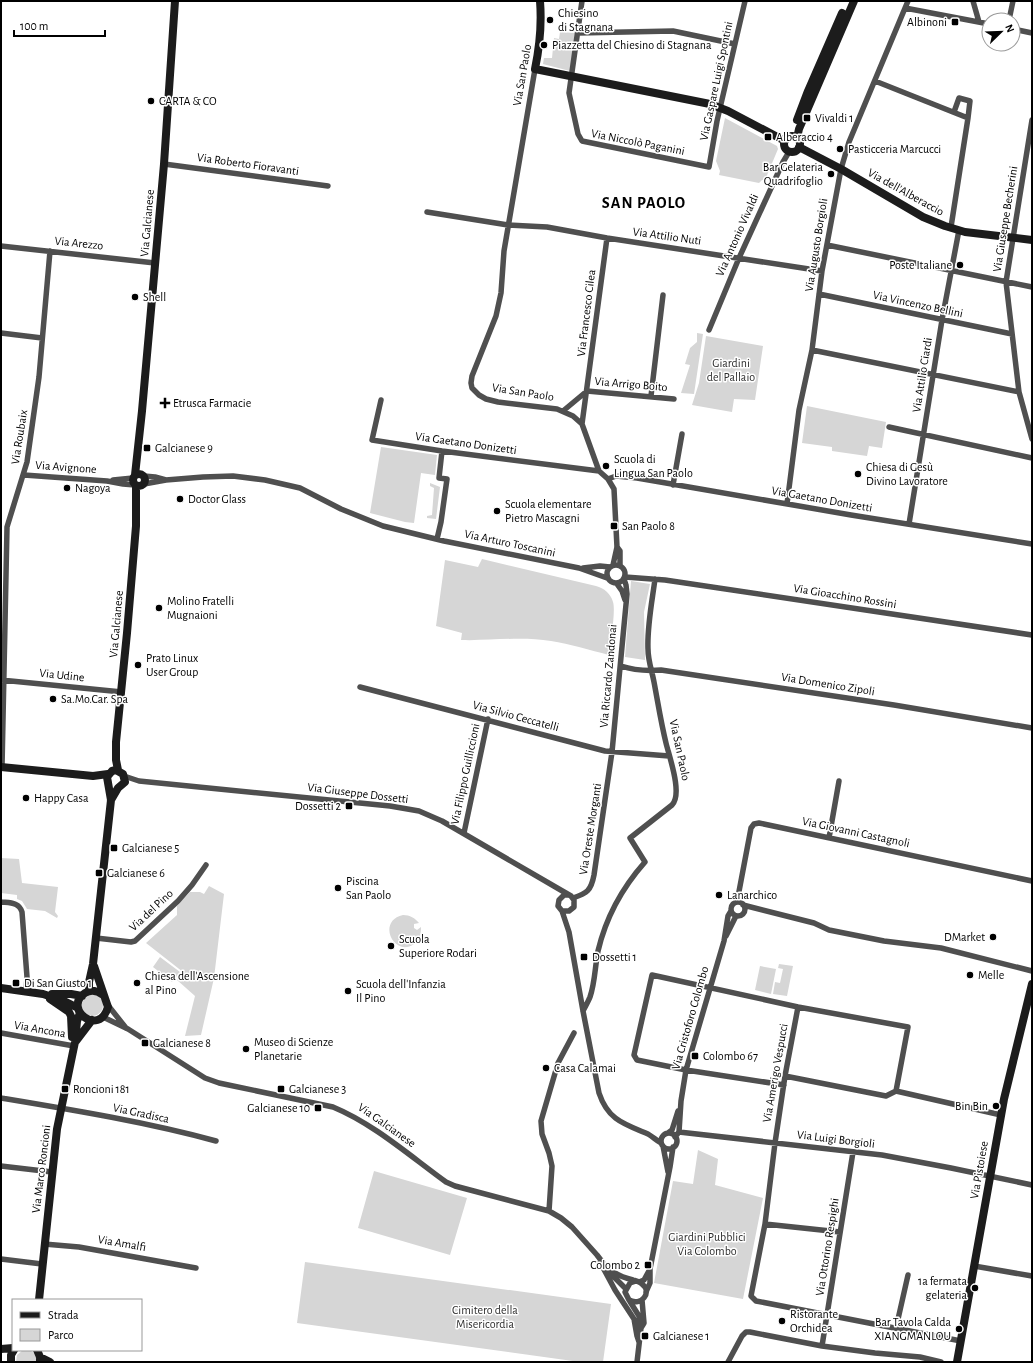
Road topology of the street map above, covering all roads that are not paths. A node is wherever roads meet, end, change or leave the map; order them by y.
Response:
1 (175, 1) edge
2 (540, 1) edge
3 (582, 1) edge
4 (745, 1) edge
5 (848, 1) edge
6 (854, 1) edge
7 (908, 1) edge
8 (973, 1) edge
9 (1013, 1) edge
10 (905, 8) junction
11 (1010, 12) edge
12 (979, 22) joint
13 (1021, 31) edge
14 (578, 33) junction
15 (1032, 33) edge
16 (735, 44) junction
17 (535, 69) junction
18 (571, 76) junction
19 (875, 81) junction
20 (721, 108) junction
21 (954, 112) junction
22 (968, 118) junction
23 (1032, 120) edge
24 (795, 137) junction
25 (785, 141) junction
26 (799, 147) junction
27 (789, 152) junction
28 (164, 164) junction
29 (710, 167) joint
30 (841, 169) junction
31 (328, 186) dead end
32 (427, 212) dead end
33 (508, 224) junction
34 (951, 227) junction
35 (959, 230) junction
36 (607, 238) junction
37 (1013, 238) junction
38 (1032, 240) edge
39 (827, 245) junction
40 (1, 246) edge
41 (50, 251) junction
42 (739, 258) junction
43 (155, 263) junction
44 (822, 270) junction
45 (951, 271) junction
46 (1006, 282) junction
47 (1032, 287) edge
48 (819, 294) junction
49 (662, 295) dead end
50 (942, 320) junction
51 (709, 330) dead end
52 (1, 333) edge
53 (1012, 334) junction
54 (42, 338) junction
55 (812, 350) junction
56 (934, 374) junction
57 (587, 391) junction
58 (1019, 392) junction
59 (651, 396) junction
60 (674, 399) dead end
61 (381, 400) dead end
62 (563, 411) junction
63 (582, 424) junction
64 (889, 427) dead end
65 (682, 434) dead end
66 (924, 434) junction
67 (1032, 439) edge
68 (442, 451) junction
69 (1032, 458) edge
70 (599, 471) junction
71 (24, 475) junction
72 (608, 479) junction
73 (139, 480) junction
74 (166, 480) joint
75 (673, 485) junction
76 (787, 504) junction
77 (909, 524) junction
78 (4, 526) edge
79 (437, 539) junction
80 (1032, 544) edge
81 (617, 547) junction
82 (611, 566) junction
83 (620, 566) junction
84 (579, 568) junction
85 (607, 578) junction
86 (625, 578) junction
87 (655, 579) junction
88 (617, 584) junction
89 (625, 603) junction
90 (1032, 635) edge
91 (621, 666) junction
92 (650, 670) junction
93 (3, 680) edge
94 (360, 686) dead end
95 (122, 692) junction
96 (488, 719) junction
97 (1032, 728) edge
98 (612, 752) junction
99 (669, 756) junction
100 (2, 768) edge
101 (113, 777) junction
102 (139, 781) junction
103 (840, 781) dead end
104 (121, 786) junction
105 (111, 800) junction
106 (464, 833) junction
107 (829, 838) junction
108 (206, 865) dead end
109 (1032, 881) edge
110 (555, 888) junction
111 (571, 896) junction
112 (559, 900) junction
113 (1, 902) edge
114 (737, 902) junction
115 (743, 905) junction
116 (562, 911) junction
117 (569, 911) junction
118 (731, 911) junction
119 (736, 916) junction
120 (569, 932) junction
121 (96, 938) junction
122 (724, 941) junction
123 (93, 964) junction
124 (1032, 971) edge
125 (1, 988) edge
126 (711, 988) junction
127 (1032, 988) edge
128 (26, 992) junction
129 (43, 994) junction
130 (85, 994) junction
131 (103, 995) junction
132 (108, 1004) junction
133 (798, 1007) junction
134 (79, 1011) junction
135 (583, 1011) junction
136 (103, 1017) junction
137 (92, 1020) junction
138 (128, 1029) junction
139 (1, 1033) edge
140 (574, 1033) dead end
141 (75, 1044) junction
142 (686, 1070) junction
143 (785, 1076) junction
144 (784, 1085) junction
145 (896, 1091) junction
146 (1, 1098) edge
147 (681, 1101) junction
148 (61, 1108) junction
149 (1001, 1115) junction
150 (679, 1132) junction
151 (666, 1134) junction
152 (652, 1136) junction
153 (675, 1137) junction
154 (216, 1141) dead end
155 (774, 1143) junction
156 (662, 1145) junction
157 (673, 1147) junction
158 (853, 1152) junction
159 (1, 1166) edge
160 (52, 1172) junction
161 (668, 1174) junction
162 (990, 1176) junction
163 (1032, 1185) edge
164 (549, 1211) junction
165 (765, 1224) junction
166 (840, 1232) junction
167 (44, 1244) junction
168 (597, 1255) junction
169 (1, 1258) edge
170 (42, 1264) junction
171 (974, 1266) junction
172 (196, 1268) dead end
173 (608, 1269) junction
174 (650, 1269) junction
175 (908, 1275) dead end
176 (1032, 1276) edge
177 (637, 1282) junction
178 (626, 1289) junction
179 (646, 1292) junction
180 (39, 1299) edge
181 (629, 1300) junction
182 (642, 1300) junction
183 (827, 1315) junction
184 (641, 1328) junction
185 (896, 1328) junction
186 (961, 1341) junction
187 (639, 1342) junction
188 (822, 1346) junction
189 (1, 1349) edge
190 (12, 1349) edge
191 (13, 1351) edge
192 (1, 1355) edge
193 (39, 1356) edge
194 (11, 1361) edge
195 (50, 1362) edge
196 (637, 1362) edge
197 (728, 1362) edge
198 (941, 1362) edge
199 (957, 1362) edge

1 - 28 street, Via Galcianese
2 - 17 street, Via San Paolo
3 - 14 street
4 - 16 street, Via Gaspare Luigi Spontini
5 - 24 street
6 - 24 street
7 - 10 street, Via Augusto Borgioli
8 - 12 street
9 - 11 street
10 - 12 street
10 - 19 street, Via Augusto Borgioli
13 - 15 street
14 - 16 street
14 - 18 street
16 - 20 street, Via Gaspare Luigi Spontini
17 - 18 street
17 - 33 street, Via San Paolo
18 - 20 street
18 - 29 street, Via Niccolò Paganini
19 - 21 street
19 - 30 street, Via Augusto Borgioli
20 - 25 street
20 - 29 street, Via Gaspare Luigi Spontini
21 - 22 street
21 - 22 street
22 - 34 street
23 - 37 street, Via Giuseppe Becherini
24 - 25 street
24 - 26 street
25 - 27 street
26 - 27 street
26 - 30 street, Via dell'Alberaccio
27 - 42 street, Via Antonio Vivaldi
28 - 31 street, Via Roberto Fioravanti
28 - 43 street, Via Galcianese
30 - 34 street, Via dell'Alberaccio
30 - 39 street, Via Augusto Borgioli
32 - 33 street
33 - 36 street, Via Attilio Nuti
33 - 62 street, Via San Paolo
34 - 35 street, Via dell'Alberaccio
35 - 37 street, Via dell'Alberaccio
35 - 45 street, Via Attilio Ciardi
36 - 42 street, Via Attilio Nuti
36 - 57 street, Via Francesco Cilea
37 - 38 street, Via dell'Alberaccio
37 - 46 street, Via Giuseppe Becherini
39 - 44 street, Via Augusto Borgioli
39 - 45 street
40 - 41 street, Via Arezzo
41 - 43 street, Via Arezzo
41 - 54 street, Via Roubaix
42 - 44 street, Via Attilio Nuti
42 - 51 street, Via Antonio Vivaldi
43 - 73 street, Via Galcianese
44 - 48 street, Via Augusto Borgioli
45 - 46 street
45 - 50 street, Via Attilio Ciardi
46 - 47 street
46 - 53 street, Via Giuseppe Becherini
48 - 50 street, Via Vincenzo Bellini
48 - 55 street, Via Augusto Borgioli
49 - 59 street
50 - 53 street, Via Vincenzo Bellini
50 - 56 street, Via Attilio Ciardi
52 - 54 street
53 - 58 street, Via Giuseppe Becherini
54 - 71 street, Via Roubaix
55 - 56 street
55 - 76 street, Via Augusto Borgioli
56 - 58 street
56 - 66 street, Via Attilio Ciardi
57 - 59 street, Via Arrigo Boito
57 - 62 street
57 - 63 street, Via Francesco Cilea
58 - 67 street, Via Giuseppe Becherini
59 - 60 street, Via Arrigo Boito
61 - 68 street, Via Gaetano Donizetti
62 - 63 street, Via San Paolo
63 - 70 street
64 - 66 street
65 - 75 street
66 - 69 street
66 - 77 street, Via Attilio Ciardi
68 - 70 street, Via Gaetano Donizetti
68 - 79 street
70 - 72 street
71 - 73 street, Via Avignone
71 - 78 street, Via Roubaix
72 - 75 street, Via Gaetano Donizetti
72 - 81 street
73 - 74 street, Via Avignone
73 - 95 street, Via Galcianese
74 - 79 street, Via Arturo Toscanini
75 - 76 street, Via Gaetano Donizetti
76 - 77 street, Via Gaetano Donizetti
77 - 80 street, Via Gaetano Donizetti
78 - 93 street, Via Roubaix
79 - 84 street, Via Arturo Toscanini
81 - 82 street
81 - 83 street
82 - 83 street
82 - 84 street, Via Arturo Toscanini
82 - 85 street
83 - 86 street
84 - 85 street, Via Arturo Toscanini
85 - 88 street
86 - 87 street
86 - 88 street
86 - 89 street, Via Riccardo Zandonai
87 - 90 street, Via Gioacchino Rossini
87 - 92 street, Via San Paolo
88 - 89 street, Via Riccardo Zandonai
89 - 91 street, Via Riccardo Zandonai
91 - 92 street, Via Domenico Zipoli
91 - 98 street, Via Riccardo Zandonai
92 - 97 street, Via Domenico Zipoli
92 - 99 street, Via San Paolo
93 - 95 street, Via Udine
93 - 100 street, Via Roubaix
94 - 96 street, Via Silvio Ceccatelli
95 - 101 street, Via Galcianese
96 - 98 street, Via Silvio Ceccatelli
96 - 106 street, Via Filippo Guilliccioni
98 - 99 street, Via Silvio Ceccatelli
98 - 111 street, Via Oreste Morganti
99 - 135 street, Via San Paolo
100 - 101 street
101 - 102 street, Via Giuseppe Dossetti
101 - 104 street, Via Galcianese
101 - 104 street
101 - 105 street, Via Galcianese
102 - 104 street, Via Giuseppe Dossetti
102 - 106 street, Via Giuseppe Dossetti
103 - 107 street
104 - 105 street, Via Galcianese
105 - 121 street, Via Galcianese
106 - 110 street, Via Giuseppe Dossetti
107 - 109 street, Via Giovanni Castagnoli
107 - 114 street, Via Giovanni Castagnoli
108 - 121 street, Via del Pino
110 - 111 street, Via Giuseppe Dossetti
110 - 112 street
111 - 112 street
111 - 117 street
112 - 116 street
113 - 128 street
114 - 115 street
114 - 118 street
115 - 119 street
115 - 124 street
116 - 117 street
116 - 120 street
117 - 120 street
118 - 119 street
118 - 122 street, Via Cristoforo Colombo
119 - 122 street, Via Cristoforo Colombo
120 - 135 street
121 - 123 street, Via Galcianese
122 - 126 street, Via Cristoforo Colombo
123 - 130 street, Via Galcianese
123 - 131 street, Via Galcianese
125 - 128 street
126 - 133 street
126 - 142 street, Via Cristoforo Colombo
126 - 142 street
127 - 149 street, Via Pistoiese
128 - 129 street
129 - 130 street
129 - 134 street
129 - 141 street
130 - 131 street
130 - 134 street, Via Galcianese
131 - 132 street, Via Galcianese
132 - 136 street
132 - 138 street, Via Galcianese
133 - 143 street, Via Amerigo Vespucci
133 - 145 street
134 - 137 street
134 - 141 street, Via Marco Roncioni
135 - 152 street
136 - 137 street
136 - 138 street, Via Galcianese
137 - 141 street, Via Marco Roncioni
138 - 164 street, Via Galcianese
139 - 141 street, Via Ancona
140 - 164 street
141 - 148 street, Via Marco Roncioni
142 - 144 street
142 - 147 street, Via Cristoforo Colombo
143 - 144 street, Via Amerigo Vespucci
143 - 145 street
144 - 155 street, Via Amerigo Vespucci
145 - 149 street
146 - 148 street, Via Gradisca
147 - 150 street, Via Cristoforo Colombo
147 - 151 street, Via Cristoforo Colombo
148 - 154 street, Via Gradisca
148 - 160 street, Via Marco Roncioni
149 - 162 street, Via Pistoiese
150 - 153 street, Via Cristoforo Colombo
150 - 155 street, Via Luigi Borgioli
151 - 152 street
151 - 153 street
151 - 156 street, Via Cristoforo Colombo
152 - 156 street
153 - 157 street, Via Cristoforo Colombo
155 - 158 street, Via Luigi Borgioli
155 - 165 street, Via Amerigo Vespucci
156 - 157 street
156 - 161 street, Via Cristoforo Colombo
157 - 161 street, Via Cristoforo Colombo
158 - 162 street, Via Luigi Borgioli
158 - 166 street, Via Ottorino Respighi
159 - 160 street
160 - 167 street, Via Marco Roncioni
161 - 174 street, Via Cristoforo Colombo
162 - 163 street, Via Luigi Borgioli
162 - 171 street, Via Pistoiese
164 - 168 street, Via Galcianese
165 - 166 street
165 - 183 street, Via Amerigo Vespucci
166 - 183 street, Via Ottorino Respighi
167 - 170 street, Via Marco Roncioni
167 - 172 street, Via Amalfi
168 - 173 street, Via Galcianese
168 - 187 street, Via Galcianese
169 - 170 street
170 - 180 street, Via Marco Roncioni
171 - 176 street
171 - 186 street, Via Pistoiese
173 - 177 street, Via Galcianese
173 - 178 street, Via Galcianese
174 - 177 street, Via Cristoforo Colombo
174 - 179 street, Via Cristoforo Colombo
175 - 185 street
177 - 178 street
177 - 179 street
178 - 181 street, Via Galcianese
179 - 182 street
181 - 182 street
181 - 184 street, Via Galcianese
182 - 184 street, Via Galcianese
183 - 185 street
183 - 188 street, Via Ottorino Respighi
184 - 187 street, Via Galcianese
185 - 186 street
186 - 199 street, Via Pistoiese
187 - 196 street, Via Galcianese
188 - 197 street
188 - 198 street
189 - 190 street
191 - 194 street
192 - 194 street
193 - 195 street

